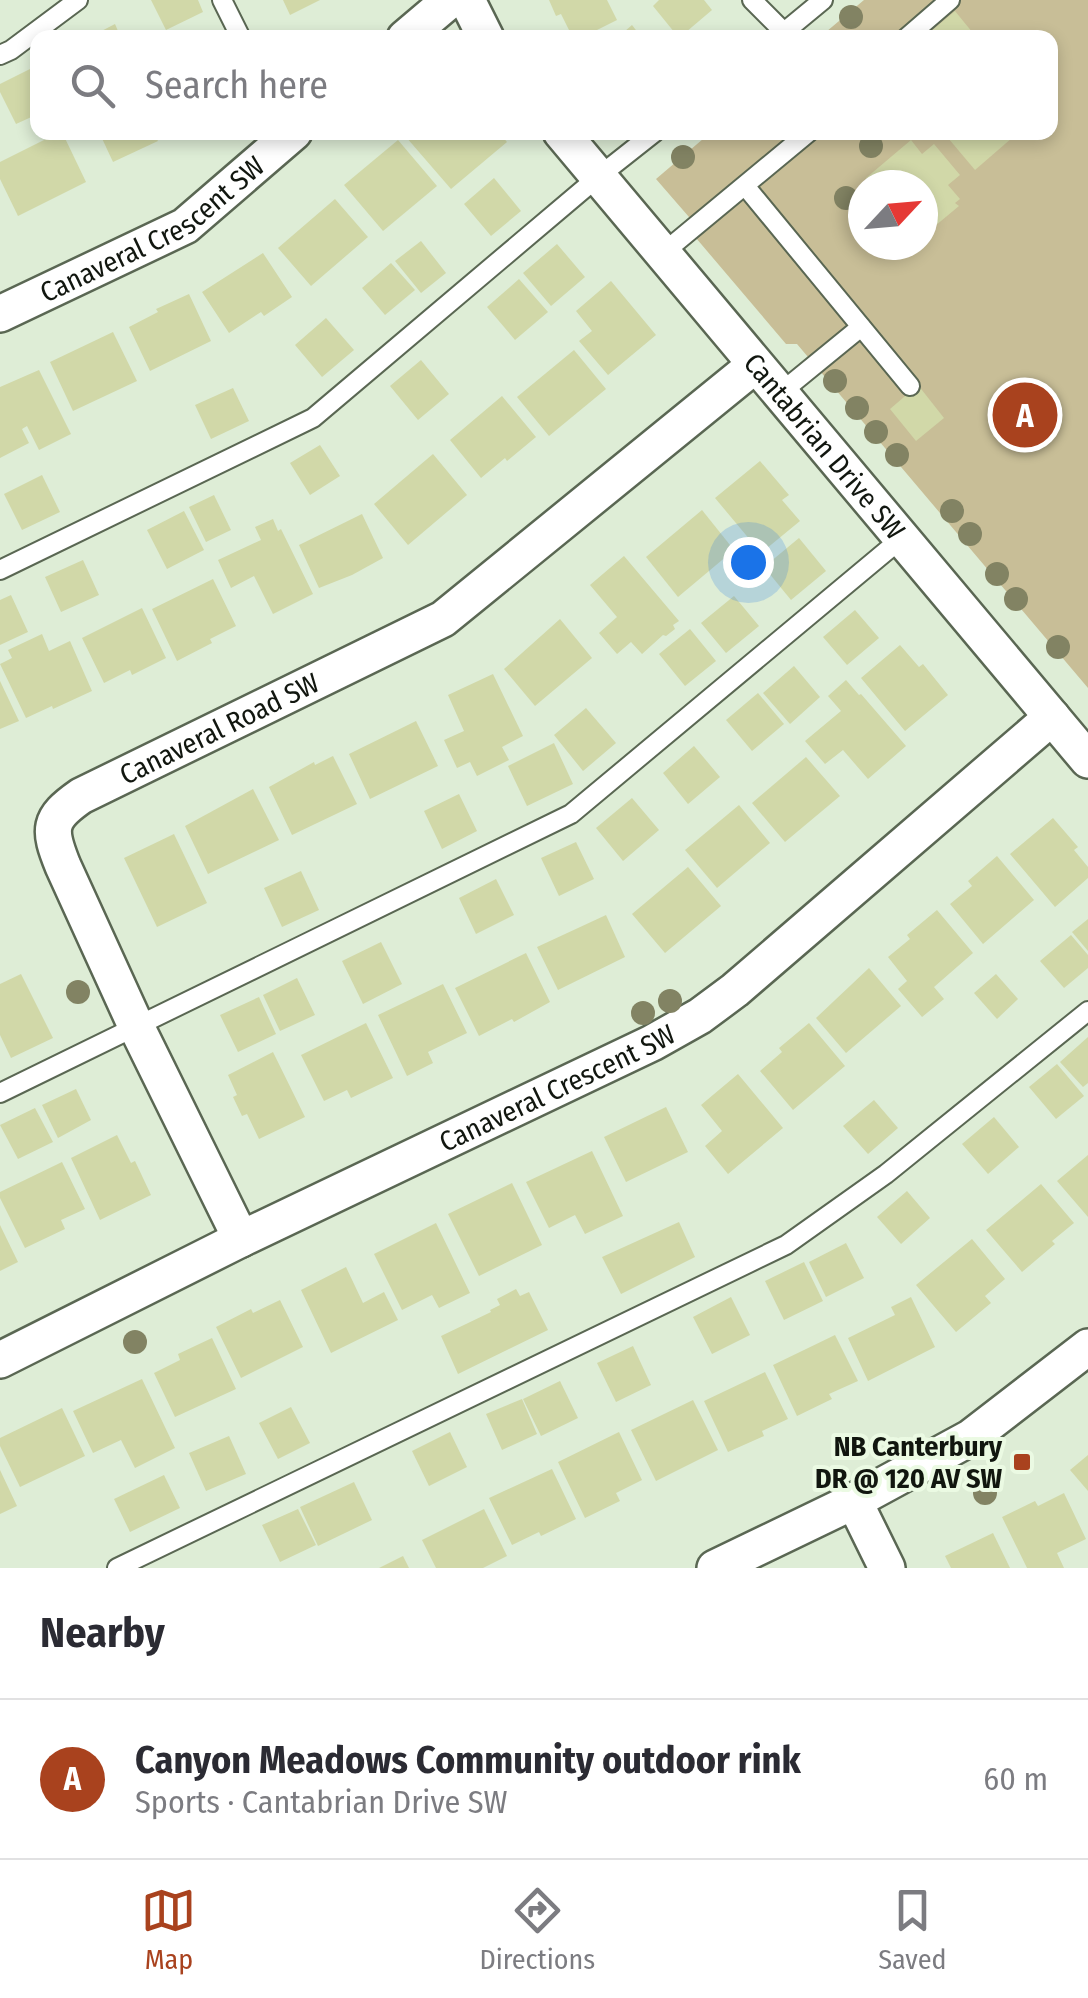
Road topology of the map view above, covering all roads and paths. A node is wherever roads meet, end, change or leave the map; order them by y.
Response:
1 (78, 0) edge
2 (222, 0) edge
3 (450, 0) edge
4 (467, 0) edge
5 (752, 0) edge
6 (823, 0) edge
7 (950, 0) edge
8 (38, 30) edge
9 (237, 30) edge
10 (414, 30) edge
11 (482, 30) edge
12 (777, 30) edge
13 (787, 30) edge
14 (915, 30) edge
15 (30, 36) edge
16 (0, 55) edge
17 (284, 140) edge
18 (568, 140) edge
19 (645, 140) edge
20 (800, 140) edge
21 (598, 177) junction
22 (746, 187) junction
23 (664, 254) junction
24 (0, 314) edge
25 (861, 326) junction
26 (755, 365) junction
27 (910, 386) dead end
28 (780, 394) junction
29 (902, 538) junction
30 (0, 570) edge
31 (1052, 717) junction
32 (1088, 760) edge
33 (1088, 1011) edge
34 (136, 1026) junction
35 (0, 1093) edge
36 (240, 1240) junction
37 (1088, 1347) edge
38 (0, 1360) edge
39 (854, 1500) junction
40 (117, 1568) edge
41 (716, 1568) edge
42 (887, 1568) edge

1 - 8 lane
2 - 9 lane
3 - 10 street
4 - 11 street
5 - 12 lane
6 - 13 lane
7 - 14 lane
15 - 16 lane
17 - 24 street, Canaveral Crescent SW
18 - 21 street, Cantabrian Drive SW
19 - 21 lane
20 - 22 lane
21 - 23 street, Cantabrian Drive SW
21 - 30 lane
22 - 23 lane
22 - 25 lane
23 - 26 street, Cantabrian Drive SW
25 - 27 lane
25 - 28 lane
26 - 28 street, Cantabrian Drive SW
26 - 34 street, Canaveral Road SW
28 - 29 street, Cantabrian Drive SW
29 - 31 street, Cantabrian Drive SW
29 - 34 lane
31 - 32 street, Cantabrian Drive SW
31 - 36 street, Canaveral Crescent SW
33 - 40 lane
34 - 35 lane
34 - 36 street, Canaveral Road SW
36 - 38 street, Canaveral Crescent SW
37 - 39 street
39 - 41 street
39 - 42 street

